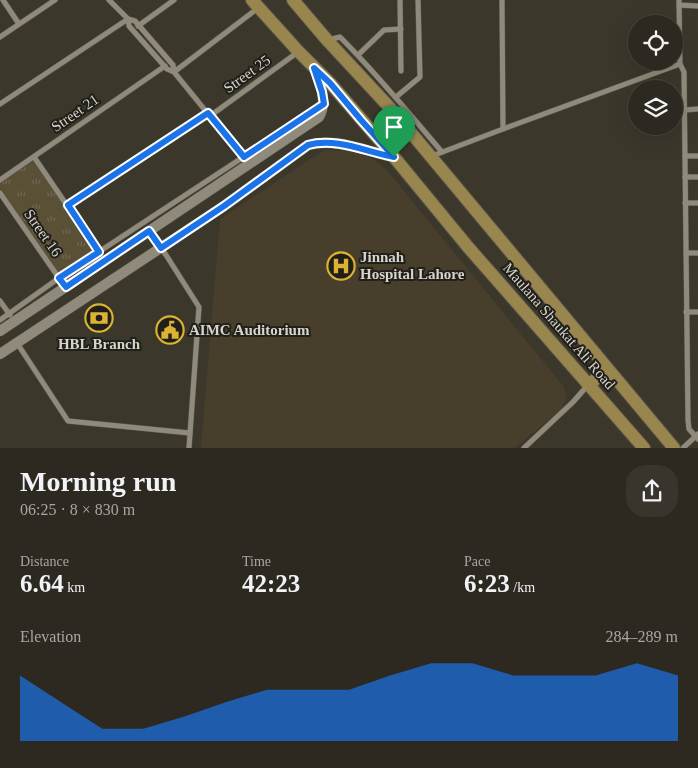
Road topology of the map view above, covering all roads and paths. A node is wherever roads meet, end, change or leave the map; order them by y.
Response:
1 (3, 0) edge
2 (55, 0) edge
3 (109, 0) edge
4 (174, 0) edge
5 (293, 0) edge
6 (400, 0) edge
7 (418, 0) edge
8 (502, 0) edge
9 (679, 2) edge
10 (255, 4) edge
11 (698, 6) edge
12 (679, 15) edge
13 (128, 19) junction
14 (19, 24) junction
15 (138, 26) junction
16 (401, 29) junction
17 (0, 37) edge
18 (327, 40) junction
19 (298, 51) junction
20 (358, 55) junction
21 (165, 66) junction
22 (314, 68) junction
23 (664, 70) edge
24 (683, 70) edge
25 (401, 71) dead end
26 (174, 72) junction
27 (396, 97) junction
28 (0, 104) edge
29 (698, 109) edge
30 (685, 110) junction
31 (209, 115) junction
32 (503, 129) junction
33 (437, 154) junction
34 (685, 156) junction
35 (698, 156) edge
36 (34, 157) junction
37 (394, 157) junction
38 (246, 161) junction
39 (685, 176) junction
40 (698, 177) edge
41 (0, 180) edge
42 (0, 193) edge
43 (685, 203) junction
44 (698, 203) edge
45 (68, 205) junction
46 (149, 231) junction
47 (161, 248) junction
48 (698, 252) edge
49 (686, 253) junction
50 (102, 257) junction
51 (59, 278) junction
52 (66, 287) junction
53 (0, 301) edge
54 (686, 312) junction
55 (698, 312) edge
56 (12, 317) junction
57 (0, 320) edge
58 (0, 331) edge
59 (17, 342) junction
60 (0, 354) edge
61 (608, 369) junction
62 (589, 385) junction
63 (190, 433) junction
64 (697, 436) edge
65 (189, 448) edge
66 (524, 448) edge
67 (644, 448) edge
68 (674, 448) edge
69 (684, 448) edge

1 - 14 street
2 - 14 street
3 - 13 street
4 - 15 street
5 - 18 main road, Maulana Shaukat Ali Road
6 - 16 street
7 - 27 street
8 - 32 street
9 - 11 street
9 - 12 street
10 - 19 main road, Maulana Shaukat Ali Road
10 - 26 street
13 - 15 street
13 - 21 street
13 - 28 street
14 - 17 street
15 - 26 street
16 - 20 street
16 - 25 street
18 - 20 street
18 - 33 main road, Maulana Shaukat Ali Road
19 - 22 main road, Maulana Shaukat Ali Road
19 - 31 street, Street 25
20 - 27 street
21 - 26 street
21 - 36 street, Street 21
22 - 37 main road, Maulana Shaukat Ali Road
22 - 38 main road
23 - 32 street
24 - 30 street
26 - 31 street
27 - 33 street
29 - 30 street
30 - 34 street
31 - 38 street
31 - 45 street, Street 25
32 - 33 street
33 - 61 main road, Maulana Shaukat Ali Road
34 - 35 street
34 - 39 street
36 - 41 street, Street 21
36 - 45 street
37 - 47 main road
37 - 62 main road, Maulana Shaukat Ali Road
38 - 46 main road
38 - 50 street
39 - 40 street
39 - 43 street
42 - 51 street, Street 16
43 - 44 street
43 - 49 street
45 - 50 street
46 - 47 street
46 - 50 main road
47 - 59 main road
47 - 63 street
48 - 49 street
49 - 54 street
50 - 51 street
50 - 52 main road
51 - 52 street, Street 16
51 - 56 street
52 - 56 main road
53 - 56 street
54 - 55 street
54 - 64 street
56 - 57 street
56 - 58 main road
59 - 60 main road
59 - 63 street
61 - 62 main road
61 - 68 main road, Maulana Shaukat Ali Road
62 - 66 street
62 - 67 main road, Maulana Shaukat Ali Road
63 - 65 street
64 - 69 street

